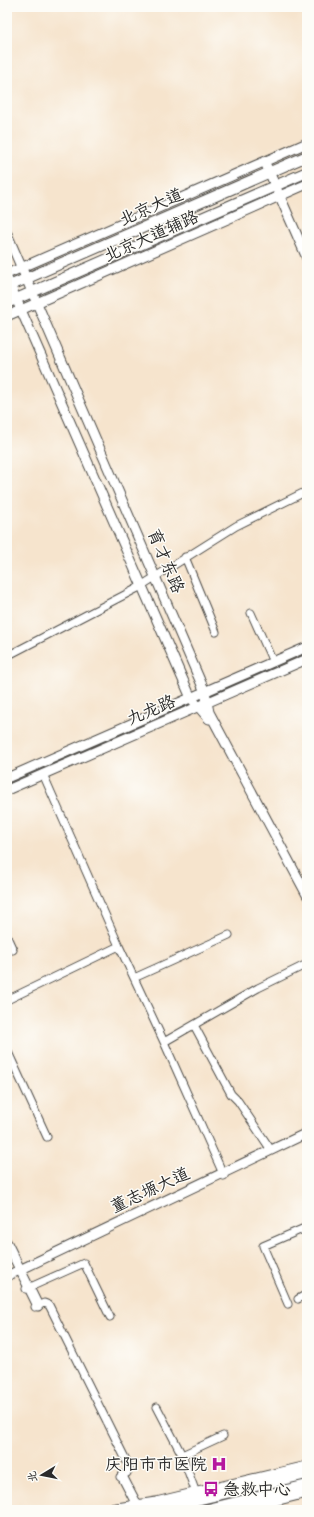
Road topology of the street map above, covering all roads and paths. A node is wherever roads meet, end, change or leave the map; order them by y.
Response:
1 (307, 143) edge
2 (307, 156) edge
3 (268, 160) junction
4 (272, 171) junction
5 (307, 172) edge
6 (278, 184) junction
7 (307, 184) edge
8 (283, 195) junction
9 (7, 234) edge
10 (307, 244) edge
11 (307, 258) edge
12 (22, 268) junction
13 (7, 274) edge
14 (26, 279) junction
15 (8, 284) edge
16 (32, 292) junction
17 (11, 301) edge
18 (36, 303) junction
19 (20, 310) junction
20 (7, 316) edge
21 (307, 491) edge
22 (185, 557) junction
23 (156, 575) junction
24 (142, 585) junction
25 (251, 613) dead end
26 (216, 632) dead end
27 (307, 647) edge
28 (7, 656) edge
29 (307, 658) edge
30 (273, 662) junction
31 (205, 692) junction
32 (191, 698) junction
33 (208, 702) junction
34 (197, 707) junction
35 (43, 774) junction
36 (7, 778) edge
37 (7, 790) edge
38 (307, 895) edge
39 (307, 902) edge
40 (229, 935) dead end
41 (7, 937) edge
42 (119, 946) junction
43 (12, 950) dead end
44 (307, 964) edge
45 (134, 978) junction
46 (7, 1000) edge
47 (194, 1025) junction
48 (164, 1042) junction
49 (7, 1050) edge
50 (307, 1133) edge
51 (307, 1136) edge
52 (48, 1137) dead end
53 (269, 1147) dead end
54 (224, 1175) junction
55 (307, 1227) edge
56 (7, 1243) edge
57 (7, 1249) edge
58 (19, 1272) junction
59 (7, 1276) edge
60 (7, 1280) edge
61 (28, 1289) junction
62 (307, 1294) edge
63 (298, 1299) dead end
64 (288, 1304) dead end
65 (36, 1307) joint
66 (110, 1318) dead end
67 (157, 1407) dead end
68 (223, 1436) dead end
69 (182, 1456) junction
70 (307, 1466) edge
71 (307, 1474) edge
72 (121, 1476) joint
73 (307, 1485) edge
74 (196, 1493) junction
75 (307, 1493) edge
76 (137, 1508) edge
77 (104, 1510) edge
78 (154, 1510) edge
79 (204, 1510) edge
80 (238, 1510) edge

1 - 3 main road, 北京大道辅路
2 - 4 main road, 北京大道
3 - 4 main road
3 - 12 main road, 北京大道辅路
4 - 6 main road
4 - 14 main road, 北京大道
5 - 6 main road, 北京大道
6 - 8 main road
6 - 16 main road, 北京大道
7 - 8 main road, 北京大道辅路
8 - 10 main road
8 - 11 main road
8 - 18 main road, 北京大道辅路
9 - 12 main road, 育才东路
12 - 13 main road, 北京大道辅路
12 - 14 main road, 育才东路
14 - 15 main road, 北京大道
14 - 16 main road, 育才东路
15 - 17 main road, 育才东路
16 - 17 main road, 北京大道
16 - 18 main road, 育才东路
17 - 19 main road, 育才东路
18 - 19 main road, 北京大道辅路
18 - 23 main road, 育才东路
19 - 20 main road, 北京大道辅路
19 - 24 main road, 育才东路
21 - 22 street
22 - 23 street
22 - 26 street
23 - 24 street
23 - 31 main road, 育才东路
24 - 28 street
24 - 32 main road, 育才东路
25 - 30 street
27 - 30 main road, 九龙路
29 - 33 main road, 九龙路
30 - 31 main road, 九龙路
31 - 32 main road, 九龙路
31 - 33 main road, 育才东路
32 - 34 main road, 育才东路
32 - 36 main road, 九龙路
33 - 34 main road, 九龙路
33 - 38 main road, 育才东路
34 - 35 main road, 九龙路
34 - 39 main road, 育才东路
35 - 37 main road, 九龙路
35 - 42 street
40 - 45 street
41 - 43 street
42 - 45 street
42 - 46 street
44 - 47 street
45 - 48 street
47 - 48 street
47 - 53 street
48 - 54 street
49 - 52 street
50 - 54 main road, 董志塬大道
51 - 54 main road, 董志塬大道
54 - 58 main road, 董志塬大道
55 - 64 street
56 - 58 main road
57 - 58 main road
58 - 59 main road, 董志塬大道
58 - 60 main road, 董志塬大道
58 - 61 main road
61 - 65 main road
61 - 66 street
62 - 63 street
65 - 72 street
67 - 69 street
68 - 69 street
69 - 74 street
70 - 74 main road
71 - 78 main road
72 - 76 main road
73 - 79 main road
74 - 76 main road
75 - 80 main road
76 - 77 main road

